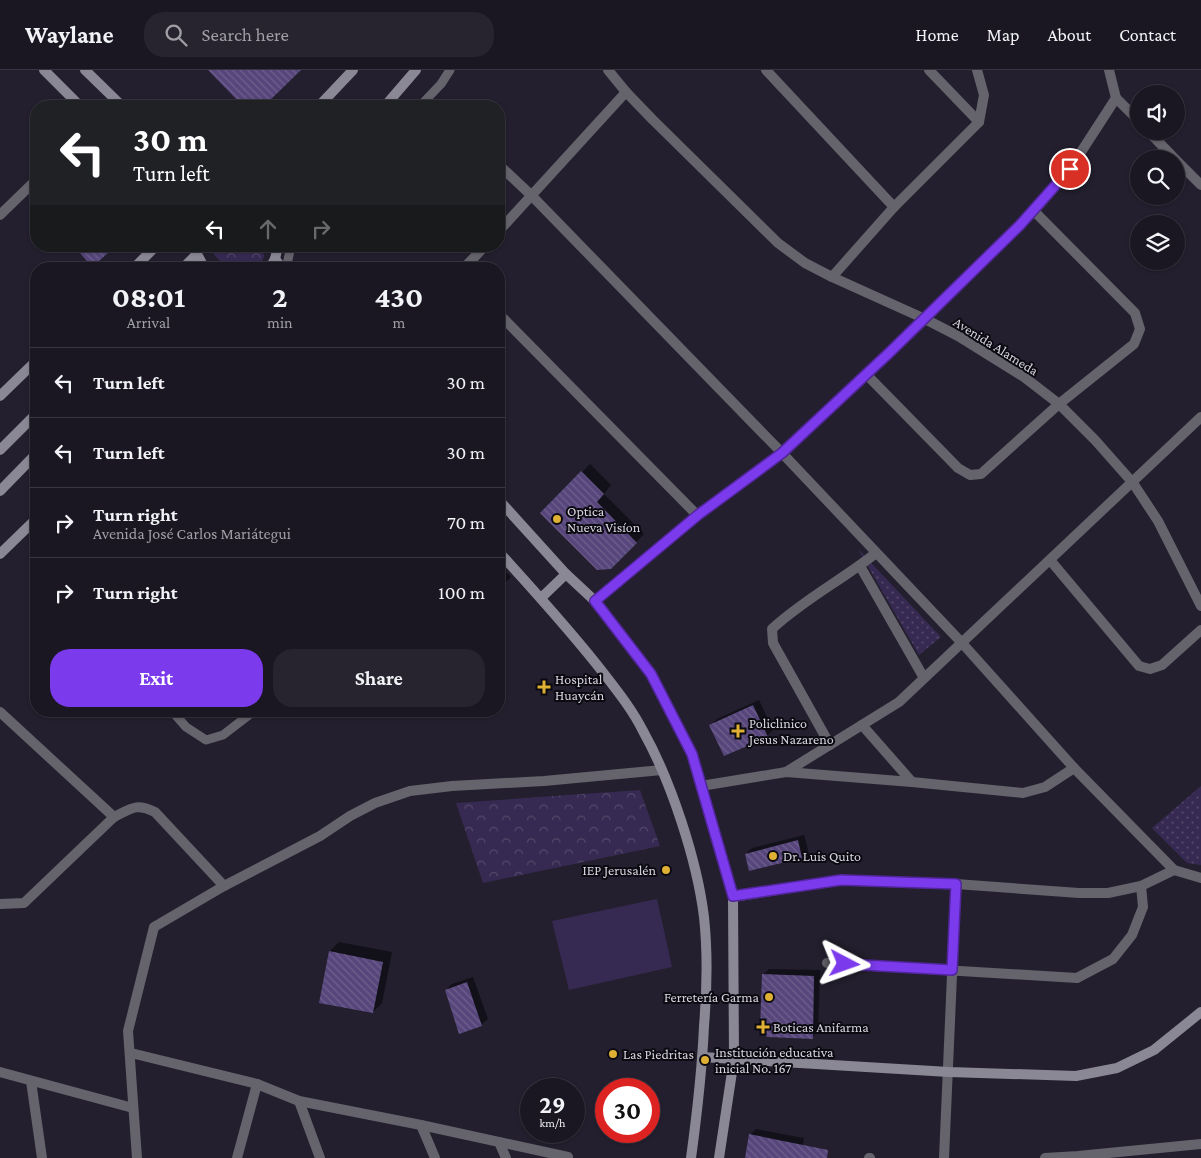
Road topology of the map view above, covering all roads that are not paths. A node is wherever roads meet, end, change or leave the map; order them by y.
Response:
1 (44, 70) edge
2 (85, 70) edge
3 (353, 70) edge
4 (416, 70) edge
5 (450, 70) edge
6 (608, 70) edge
7 (766, 70) edge
8 (929, 70) edge
9 (977, 70) edge
10 (1109, 70) edge
11 (626, 92) junction
12 (1116, 98) junction
13 (74, 100) edge
14 (116, 100) edge
15 (325, 100) edge
16 (390, 100) edge
17 (426, 100) edge
18 (1130, 112) edge
19 (979, 122) junction
20 (1157, 140) edge
21 (1167, 150) edge
22 (1185, 168) edge
23 (505, 171) edge
24 (1201, 185) edge
25 (30, 186) edge
26 (532, 196) junction
27 (894, 207) junction
28 (1034, 211) junction
29 (1, 213) edge
30 (505, 225) edge
31 (150, 252) edge
32 (277, 252) edge
33 (479, 252) edge
34 (275, 259) junction
35 (140, 262) edge
36 (273, 262) edge
37 (278, 262) edge
38 (469, 262) edge
39 (832, 277) junction
40 (925, 319) junction
41 (505, 320) edge
42 (30, 367) edge
43 (867, 375) junction
44 (0, 396) edge
45 (1059, 404) junction
46 (1201, 417) edge
47 (30, 420) edge
48 (0, 450) edge
49 (782, 453) junction
50 (30, 460) edge
51 (1132, 482) junction
52 (0, 491) edge
53 (505, 507) edge
54 (698, 515) junction
55 (30, 525) edge
56 (876, 553) junction
57 (0, 554) edge
58 (505, 559) edge
59 (1050, 560) junction
60 (860, 566) junction
61 (566, 574) junction
62 (541, 598) junction
63 (595, 601) junction
64 (1201, 606) edge
65 (1201, 630) edge
66 (962, 643) junction
67 (924, 678) junction
68 (0, 712) edge
69 (177, 717) edge
70 (246, 717) edge
71 (862, 725) junction
72 (830, 745) junction
73 (1074, 768) junction
74 (662, 770) junction
75 (786, 772) junction
76 (912, 782) junction
77 (701, 786) junction
78 (114, 816) junction
79 (1174, 870) junction
80 (1201, 878) edge
81 (956, 884) junction
82 (224, 886) junction
83 (1141, 886) junction
84 (733, 896) junction
85 (0, 904) edge
86 (828, 963) dead end
87 (952, 970) junction
88 (1201, 1012) edge
89 (130, 1053) junction
90 (702, 1057) junction
91 (734, 1059) junction
92 (0, 1072) edge
93 (949, 1072) junction
94 (31, 1080) junction
95 (257, 1084) junction
96 (298, 1101) junction
97 (133, 1108) junction
98 (421, 1125) junction
99 (499, 1142) junction
100 (1201, 1144) edge
101 (1080, 1157) edge
102 (42, 1158) edge
103 (137, 1158) edge
104 (237, 1158) edge
105 (320, 1158) edge
106 (435, 1158) edge
107 (506, 1158) edge
108 (567, 1158) edge
109 (691, 1158) edge
110 (719, 1158) edge
111 (944, 1158) edge
112 (1045, 1158) edge

1 - 13 main road
2 - 14 main road
3 - 15 main road
4 - 16 main road
5 - 17 lane
6 - 11 street, Avenida Alameda
7 - 27 street
8 - 19 street
9 - 19 street
10 - 12 street
11 - 26 street
11 - 39 street, Avenida Alameda
12 - 18 street
12 - 28 street
19 - 27 street
20 - 21 street
22 - 24 street
23 - 26 street
25 - 29 street
26 - 30 street
26 - 49 street
27 - 39 street
28 - 40 street
28 - 45 street
31 - 35 main road
32 - 34 main road
33 - 38 street
34 - 36 main road
34 - 37 main road
39 - 40 street, Avenida Alameda
40 - 43 street
40 - 45 street, Avenida Alameda
41 - 54 street
42 - 44 main road
43 - 45 street
43 - 49 street
45 - 51 street, Avenida Alameda
46 - 51 street
47 - 48 main road
49 - 54 street
49 - 56 street
50 - 52 main road
51 - 59 street
51 - 64 street, Avenida Alameda
53 - 61 main road
54 - 63 street
55 - 57 main road
56 - 60 street
56 - 66 street
58 - 62 main road
59 - 65 street
59 - 66 street
60 - 67 street
60 - 72 street
61 - 62 main road
61 - 63 main road
62 - 74 main road
63 - 77 main road
66 - 67 street
66 - 73 street
67 - 71 street
68 - 78 street
69 - 70 lane
71 - 72 street
71 - 76 street
72 - 75 street
73 - 76 street
73 - 79 street
74 - 82 street
74 - 90 main road
75 - 76 street
75 - 77 street
77 - 84 main road
78 - 82 street
78 - 85 street
79 - 80 street
79 - 83 street
81 - 83 street
81 - 84 street
81 - 87 street
82 - 89 street
83 - 87 street
84 - 91 main road
86 - 87 street
87 - 93 street
88 - 93 main road
89 - 95 street
89 - 97 street
90 - 91 main road
90 - 109 main road
91 - 93 main road
91 - 110 main road
92 - 94 street
93 - 111 street
94 - 97 street
94 - 102 street
95 - 96 street
95 - 104 street
96 - 98 street
96 - 105 street
97 - 103 street
98 - 99 street
98 - 106 street
99 - 107 street
99 - 108 street
100 - 101 street
101 - 112 street

